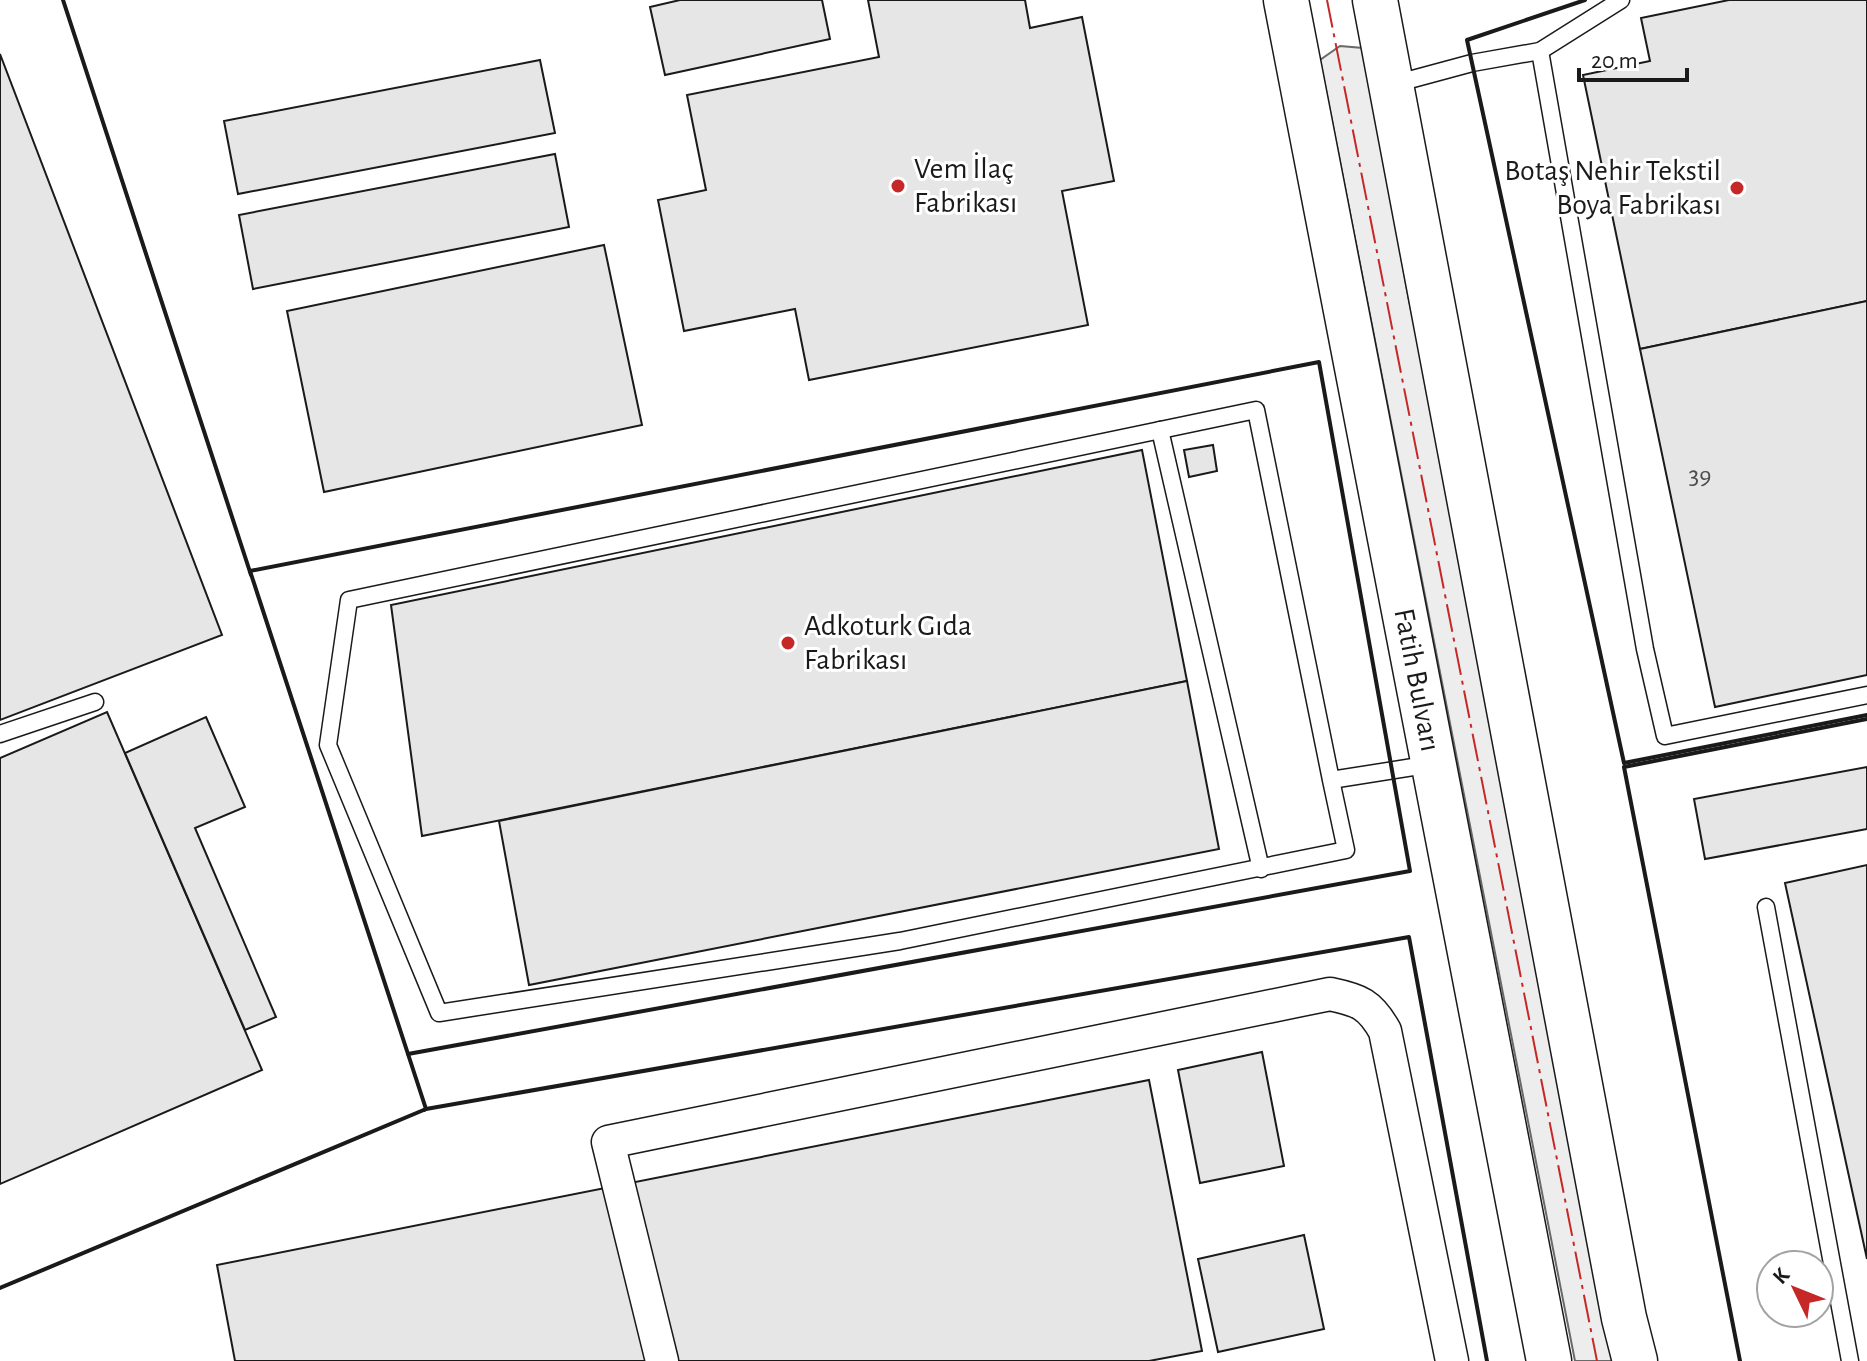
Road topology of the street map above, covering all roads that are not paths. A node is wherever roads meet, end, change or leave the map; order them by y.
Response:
1 (1286, 0) edge
2 (1375, 0) edge
3 (1402, 0) edge
4 (1621, 0) edge
5 (1540, 51) junction
6 (1391, 90) junction
7 (1160, 430) junction
8 (1867, 695) edge
9 (95, 702) dead end
10 (0, 734) edge
11 (1434, 764) junction
12 (1331, 780) junction
13 (1261, 869) junction
14 (1766, 907) dead end
15 (662, 1361) edge
16 (1452, 1361) edge
17 (1549, 1361) edge
18 (1635, 1361) edge
19 (1850, 1361) edge

1 - 11 main road, Fatih Bulvarı
2 - 3 street
2 - 6 main road
4 - 5 lane
5 - 6 lane
5 - 8 lane
6 - 18 main road
7 - 12 lane
7 - 13 lane
7 - 13 lane
9 - 10 lane
11 - 12 lane
11 - 17 main road, Fatih Bulvarı
12 - 13 lane
14 - 19 lane
15 - 16 street

